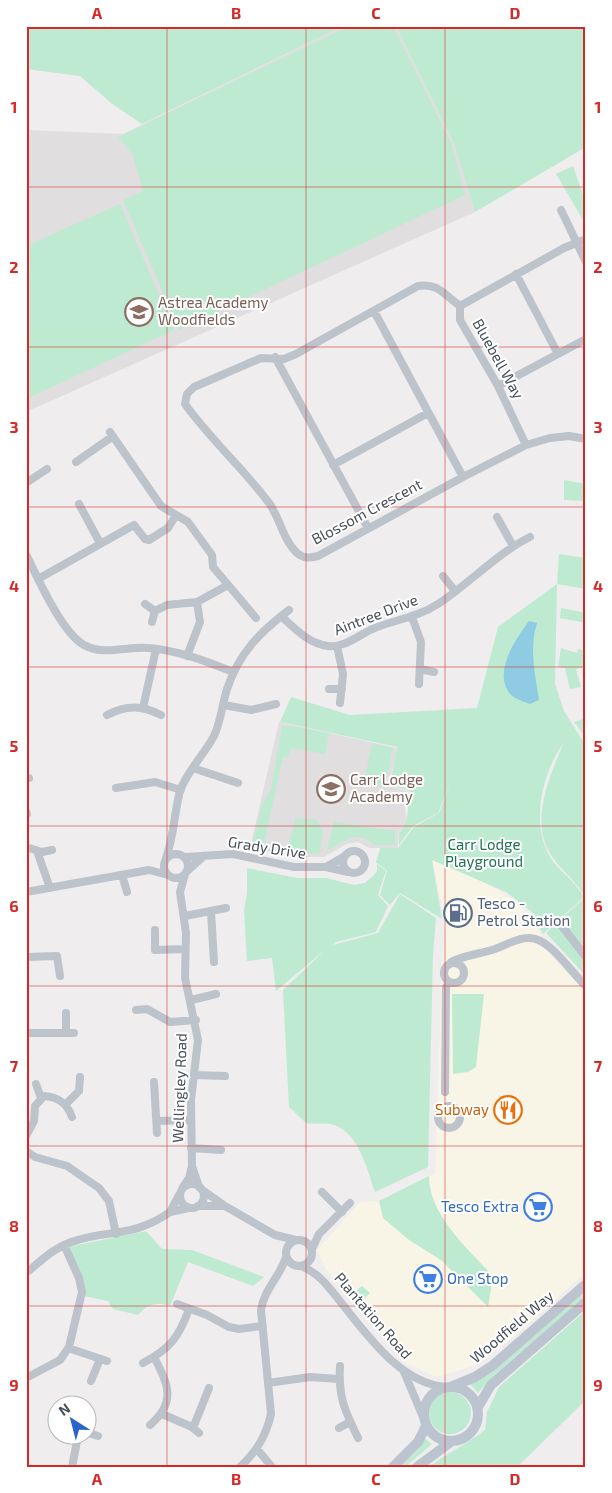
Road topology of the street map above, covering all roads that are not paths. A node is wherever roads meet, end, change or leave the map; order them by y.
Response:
1 (561, 210) dead end
2 (586, 239) edge
3 (576, 242) junction
4 (586, 262) edge
5 (516, 274) junction
6 (460, 306) junction
7 (374, 311) junction
8 (586, 339) edge
9 (558, 354) junction
10 (275, 357) junction
11 (498, 386) junction
12 (428, 413) junction
13 (586, 439) edge
14 (526, 445) junction
15 (76, 462) dead end
16 (334, 465) junction
17 (47, 469) dead end
18 (463, 477) junction
19 (26, 483) edge
20 (79, 504) dead end
21 (176, 515) junction
22 (497, 517) dead end
23 (368, 528) junction
24 (530, 537) dead end
25 (100, 543) junction
26 (513, 546) junction
27 (26, 554) edge
28 (443, 576) dead end
29 (38, 579) junction
30 (228, 585) junction
31 (454, 591) junction
32 (197, 602) junction
33 (145, 604) dead end
34 (289, 610) dead end
35 (155, 611) junction
36 (281, 616) junction
37 (412, 617) junction
38 (256, 618) dead end
39 (152, 622) dead end
40 (337, 646) junction
41 (156, 649) junction
42 (187, 656) junction
43 (420, 669) junction
44 (233, 672) junction
45 (434, 672) dead end
46 (419, 684) dead end
47 (329, 689) dead end
48 (342, 689) junction
49 (340, 702) dead end
50 (276, 704) dead end
51 (224, 705) junction
52 (143, 708) junction
53 (107, 715) dead end
54 (161, 715) dead end
55 (193, 768) junction
56 (238, 783) dead end
57 (116, 788) dead end
58 (181, 790) junction
59 (173, 838) junction
60 (52, 850) dead end
61 (183, 856) junction
62 (204, 856) junction
63 (345, 856) junction
64 (166, 859) junction
65 (326, 867) junction
66 (150, 870) junction
67 (348, 872) junction
68 (186, 873) junction
69 (122, 875) junction
70 (169, 876) junction
71 (50, 888) junction
72 (26, 892) edge
73 (127, 892) dead end
74 (180, 892) junction
75 (226, 908) dead end
76 (211, 911) junction
77 (185, 916) junction
78 (558, 921) dead end
79 (155, 930) dead end
80 (185, 949) junction
81 (474, 955) junction
82 (26, 957) edge
83 (586, 957) edge
84 (214, 962) dead end
85 (451, 962) junction
86 (464, 971) junction
87 (60, 976) dead end
88 (449, 982) junction
89 (586, 986) edge
90 (216, 994) dead end
91 (191, 1000) junction
92 (136, 1010) dead end
93 (66, 1013) dead end
94 (196, 1020) junction
95 (26, 1033) edge
96 (194, 1075) junction
97 (225, 1076) dead end
98 (80, 1077) dead end
99 (154, 1082) dead end
100 (36, 1084) dead end
101 (445, 1092) junction
102 (41, 1098) junction
103 (65, 1105) junction
104 (454, 1108) junction
105 (440, 1111) junction
106 (72, 1117) dead end
107 (191, 1120) junction
108 (156, 1121) junction
109 (157, 1132) dead end
110 (26, 1136) edge
111 (191, 1148) junction
112 (221, 1150) dead end
113 (26, 1151) edge
114 (192, 1166) junction
115 (200, 1188) junction
116 (181, 1191) junction
117 (322, 1192) dead end
118 (350, 1203) dead end
119 (194, 1206) junction
120 (225, 1206) junction
121 (170, 1212) junction
122 (342, 1212) junction
123 (116, 1234) junction
124 (319, 1234) junction
125 (275, 1235) junction
126 (299, 1240) junction
127 (64, 1245) junction
128 (312, 1251) junction
129 (286, 1254) junction
130 (299, 1266) junction
131 (28, 1268) edge
132 (278, 1276) junction
133 (321, 1278) junction
134 (586, 1284) edge
135 (586, 1302) edge
136 (177, 1304) dead end
137 (189, 1309) junction
138 (262, 1326) junction
139 (68, 1348) junction
140 (154, 1357) junction
141 (143, 1363) dead end
142 (340, 1366) dead end
143 (404, 1372) junction
144 (26, 1378) edge
145 (339, 1378) junction
146 (92, 1381) dead end
147 (268, 1383) junction
148 (449, 1386) junction
149 (209, 1388) dead end
150 (478, 1407) junction
151 (162, 1414) junction
152 (425, 1421) junction
153 (350, 1422) junction
154 (150, 1425) dead end
155 (339, 1428) dead end
156 (358, 1438) dead end
157 (452, 1441) junction
158 (76, 1446) edge
159 (257, 1449) junction
160 (72, 1467) edge
161 (240, 1467) edge
162 (272, 1467) edge
163 (393, 1467) edge
164 (417, 1467) edge

1 - 3 street
2 - 3 street, Bluebell Way
3 - 4 street
3 - 5 street, Bluebell Way
5 - 6 street, Bluebell Way
5 - 9 street
6 - 7 street, Blossom Crescent
6 - 11 street, Bluebell Way
7 - 10 street, Blossom Crescent
7 - 12 street
8 - 9 street
9 - 11 street
10 - 16 street
10 - 23 street, Blossom Crescent
11 - 14 street, Bluebell Way
12 - 16 street
12 - 18 street
13 - 14 street, Blossom Crescent
14 - 18 street, Blossom Crescent
15 - 21 street
16 - 23 street
17 - 19 street
18 - 23 street, Blossom Crescent
20 - 25 street
21 - 25 street
21 - 30 street
22 - 26 street
24 - 26 street, Aintree Drive
25 - 29 street
26 - 31 street, Aintree Drive
27 - 29 street
28 - 31 street
29 - 41 street
30 - 32 street
30 - 38 street
31 - 37 street, Aintree Drive
32 - 35 street
32 - 42 street
33 - 35 street
34 - 36 street
35 - 39 street
36 - 40 street, Aintree Drive
36 - 44 street
37 - 40 street, Aintree Drive
37 - 43 street
40 - 48 street
41 - 42 street
41 - 52 street
42 - 44 street
43 - 45 street
43 - 46 street
44 - 51 street
47 - 48 street
48 - 49 street
50 - 51 street
51 - 55 street
52 - 53 street
52 - 54 street
55 - 56 street
55 - 58 street
57 - 58 street
58 - 59 street
59 - 61 street
59 - 64 street
60 - 71 street
61 - 62 street, Grady Drive
61 - 64 street
61 - 68 street
62 - 65 street, Grady Drive
62 - 68 street
63 - 65 street, Grady Drive
63 - 67 street
63 - 67 street
64 - 66 street
64 - 70 street
65 - 67 street, Grady Drive
66 - 69 street
66 - 70 street
68 - 70 street
68 - 74 street, Wellingley Road
69 - 71 street
69 - 73 street
70 - 74 street, Wellingley Road
71 - 72 street
74 - 77 street, Wellingley Road
75 - 76 street
76 - 77 street
76 - 84 street
77 - 80 street, Wellingley Road
78 - 83 street
79 - 80 street
80 - 91 street, Wellingley Road
81 - 85 street
81 - 86 street
81 - 89 street
82 - 87 street
85 - 86 street
85 - 88 street
86 - 88 street
88 - 101 street
90 - 91 street
91 - 94 street, Wellingley Road
92 - 94 street
93 - 95 street
94 - 96 street, Wellingley Road
96 - 97 street
96 - 107 street, Wellingley Road
98 - 103 street
99 - 108 street
100 - 102 street
101 - 104 street
101 - 105 street
102 - 103 street
102 - 110 street
103 - 106 street
104 - 105 street
104 - 105 street
107 - 108 street
107 - 111 street, Wellingley Road
108 - 109 street
111 - 112 street
111 - 114 street, Wellingley Road
113 - 123 street
114 - 115 street, Wellingley Road
114 - 116 street, Wellingley Road
115 - 116 street
115 - 119 street
115 - 120 street
116 - 119 street
116 - 121 street, Wellingley Road
117 - 122 street
118 - 122 street
119 - 120 street
119 - 121 street
120 - 125 street
121 - 123 street
122 - 124 street
123 - 127 street
124 - 126 street
124 - 128 street
125 - 126 street
125 - 129 street
126 - 128 street
126 - 129 street
127 - 131 street
127 - 139 street
128 - 130 street
128 - 133 street, Plantation Road
129 - 130 street
129 - 132 street
130 - 132 street
130 - 133 street, Plantation Road
132 - 138 street
133 - 143 street, Plantation Road
134 - 148 street, Woodfield Way
135 - 150 street, Woodfield Way
136 - 137 street
137 - 138 street
137 - 140 street
138 - 147 street
139 - 144 street
139 - 146 street
140 - 141 street
140 - 151 street
142 - 145 street
143 - 148 street, Plantation Road
143 - 152 street, Plantation Road
145 - 147 street
145 - 153 street
147 - 159 street
148 - 150 street
148 - 152 street
149 - 151 street
150 - 157 street
151 - 154 street
152 - 157 street
152 - 163 street
153 - 155 street
153 - 156 street
157 - 164 street
158 - 160 street
159 - 161 street
159 - 162 street

